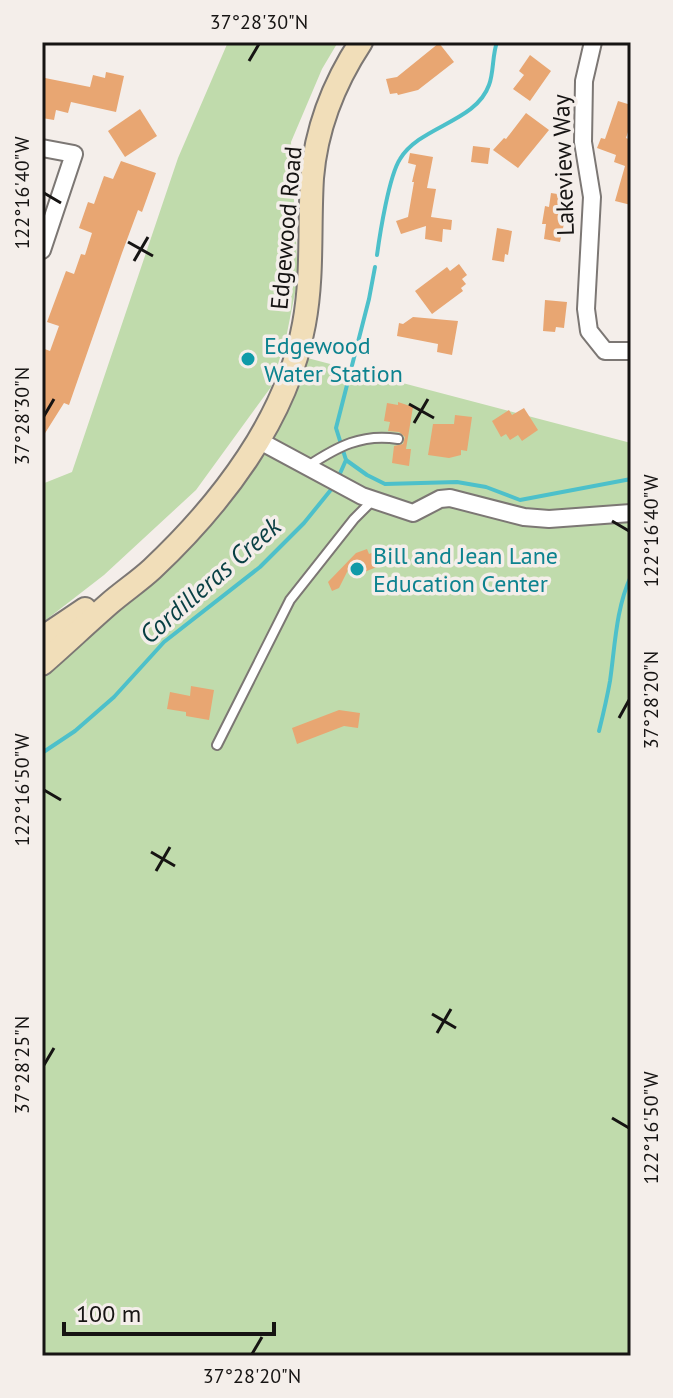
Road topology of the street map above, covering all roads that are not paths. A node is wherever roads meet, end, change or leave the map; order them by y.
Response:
1 (361, 42) edge
2 (593, 42) edge
3 (42, 148) edge
4 (42, 250) edge
5 (631, 351) edge
6 (398, 439) dead end
7 (258, 440) junction
8 (315, 464) junction
9 (367, 498) junction
10 (210, 508) junction
11 (631, 513) edge
12 (42, 638) edge
13 (42, 664) edge
14 (217, 745) dead end

1 - 7 main road, Edgewood Road
2 - 5 street, Lakeview Way
3 - 4 street
6 - 8 lane
7 - 8 street
7 - 10 main road, Edgewood Road
8 - 9 street
9 - 11 street
9 - 14 lane
10 - 12 main road
10 - 13 main road, Edgewood Road

